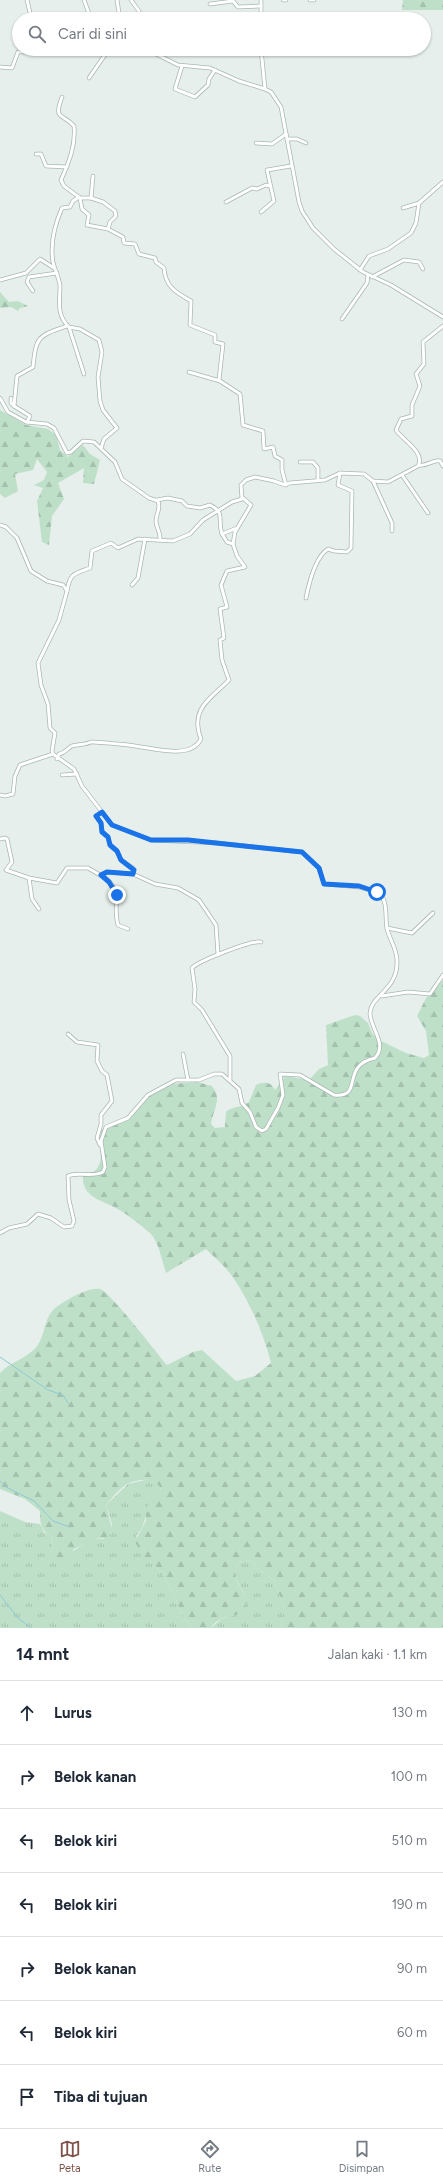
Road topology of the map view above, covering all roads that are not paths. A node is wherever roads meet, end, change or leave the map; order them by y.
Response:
1 (26, 0) edge
2 (84, 0) edge
3 (117, 0) edge
4 (131, 0) edge
5 (261, 0) edge
6 (283, 0) edge
7 (286, 0) edge
8 (310, 0) edge
9 (314, 0) edge
10 (210, 4) dead end
11 (261, 6) junction
12 (138, 11) dead end
13 (29, 12) edge
14 (88, 12) edge
15 (119, 12) edge
16 (261, 12) edge
17 (17, 56) edge
18 (104, 56) edge
19 (159, 56) edge
20 (262, 56) edge
21 (182, 66) junction
22 (0, 67) edge
23 (215, 70) junction
24 (89, 78) dead end
25 (265, 89) junction
26 (62, 97) dead end
27 (286, 134) junction
28 (287, 139) junction
29 (256, 143) dead end
30 (306, 143) dead end
31 (36, 154) dead end
32 (291, 166) junction
33 (67, 167) junction
34 (93, 176) dead end
35 (443, 182) edge
36 (270, 187) junction
37 (80, 198) junction
38 (91, 198) junction
39 (226, 202) dead end
40 (419, 203) junction
41 (403, 208) dead end
42 (261, 212) dead end
43 (108, 230) junction
44 (423, 269) dead end
45 (360, 270) junction
46 (56, 271) junction
47 (370, 276) junction
48 (0, 280) edge
49 (33, 291) dead end
50 (443, 317) edge
51 (342, 319) dead end
52 (68, 326) junction
53 (443, 326) edge
54 (189, 372) dead end
55 (84, 374) dead end
56 (219, 380) junction
57 (0, 398) edge
58 (11, 398) dead end
59 (14, 406) junction
60 (27, 422) junction
61 (101, 448) junction
62 (300, 462) dead end
63 (419, 465) junction
64 (443, 466) edge
65 (340, 474) junction
66 (402, 475) junction
67 (318, 480) junction
68 (374, 481) junction
69 (286, 485) junction
70 (243, 498) junction
71 (157, 500) junction
72 (219, 512) junction
73 (428, 512) dead end
74 (0, 525) edge
75 (237, 528) junction
76 (392, 531) dead end
77 (222, 534) junction
78 (145, 539) junction
79 (160, 540) junction
80 (233, 544) junction
81 (132, 585) dead end
82 (67, 591) junction
83 (306, 598) dead end
84 (53, 754) junction
85 (57, 759) junction
86 (77, 774) junction
87 (62, 775) dead end
88 (0, 795) edge
89 (102, 812) junction
90 (0, 839) edge
91 (134, 874) junction
92 (101, 875) junction
93 (29, 878) junction
94 (39, 909) dead end
95 (433, 913) dead end
96 (387, 928) junction
97 (128, 929) dead end
98 (261, 942) dead end
99 (218, 955) junction
100 (443, 975) edge
101 (380, 997) junction
102 (68, 1034) dead end
103 (182, 1054) dead end
104 (188, 1080) junction
105 (230, 1080) junction
106 (102, 1148) junction
107 (0, 1233) edge

1 - 13 street
2 - 14 street
3 - 15 street
4 - 12 street
5 - 11 street
6 - 7 street
8 - 9 street
10 - 11 street
11 - 16 street
17 - 22 street
18 - 24 street
19 - 21 street
20 - 25 street
21 - 23 street
21 - 23 street
23 - 25 street
25 - 27 street
26 - 33 street
27 - 28 street
27 - 29 street
28 - 30 street
28 - 32 street
31 - 33 street
32 - 36 street
32 - 45 street
33 - 37 street
34 - 38 street
35 - 40 street
36 - 39 street
36 - 42 street
37 - 38 street
37 - 43 street
37 - 46 street
38 - 43 street
40 - 41 street
40 - 45 street
43 - 56 street
44 - 47 street
45 - 47 street
46 - 48 street
46 - 49 street
46 - 52 street
47 - 50 street
47 - 51 street
52 - 55 street
52 - 59 street
52 - 61 street
53 - 63 street
54 - 56 street
56 - 69 street
57 - 60 street
58 - 59 street
59 - 60 street
60 - 61 street
61 - 71 street
62 - 67 street
63 - 64 street
63 - 66 street
65 - 67 street
65 - 68 street
65 - 83 street
66 - 68 street
66 - 73 street
67 - 69 street
68 - 76 street
69 - 70 street
70 - 72 street
70 - 75 street
71 - 72 street
71 - 79 street
72 - 77 street
72 - 79 street
74 - 82 street
75 - 77 street
75 - 80 street
77 - 80 street
78 - 79 street
78 - 81 street
78 - 82 street
80 - 85 street
82 - 84 street
84 - 85 street
84 - 88 street
85 - 86 street
86 - 87 street
86 - 89 street
89 - 91 street
89 - 96 street
90 - 93 street
91 - 92 street
91 - 99 street
92 - 93 street
92 - 97 street
93 - 94 street
95 - 96 street
96 - 101 street
98 - 99 street
99 - 105 street
100 - 101 street
101 - 105 street
102 - 106 street
103 - 104 street
104 - 105 street
104 - 106 street
106 - 107 street

